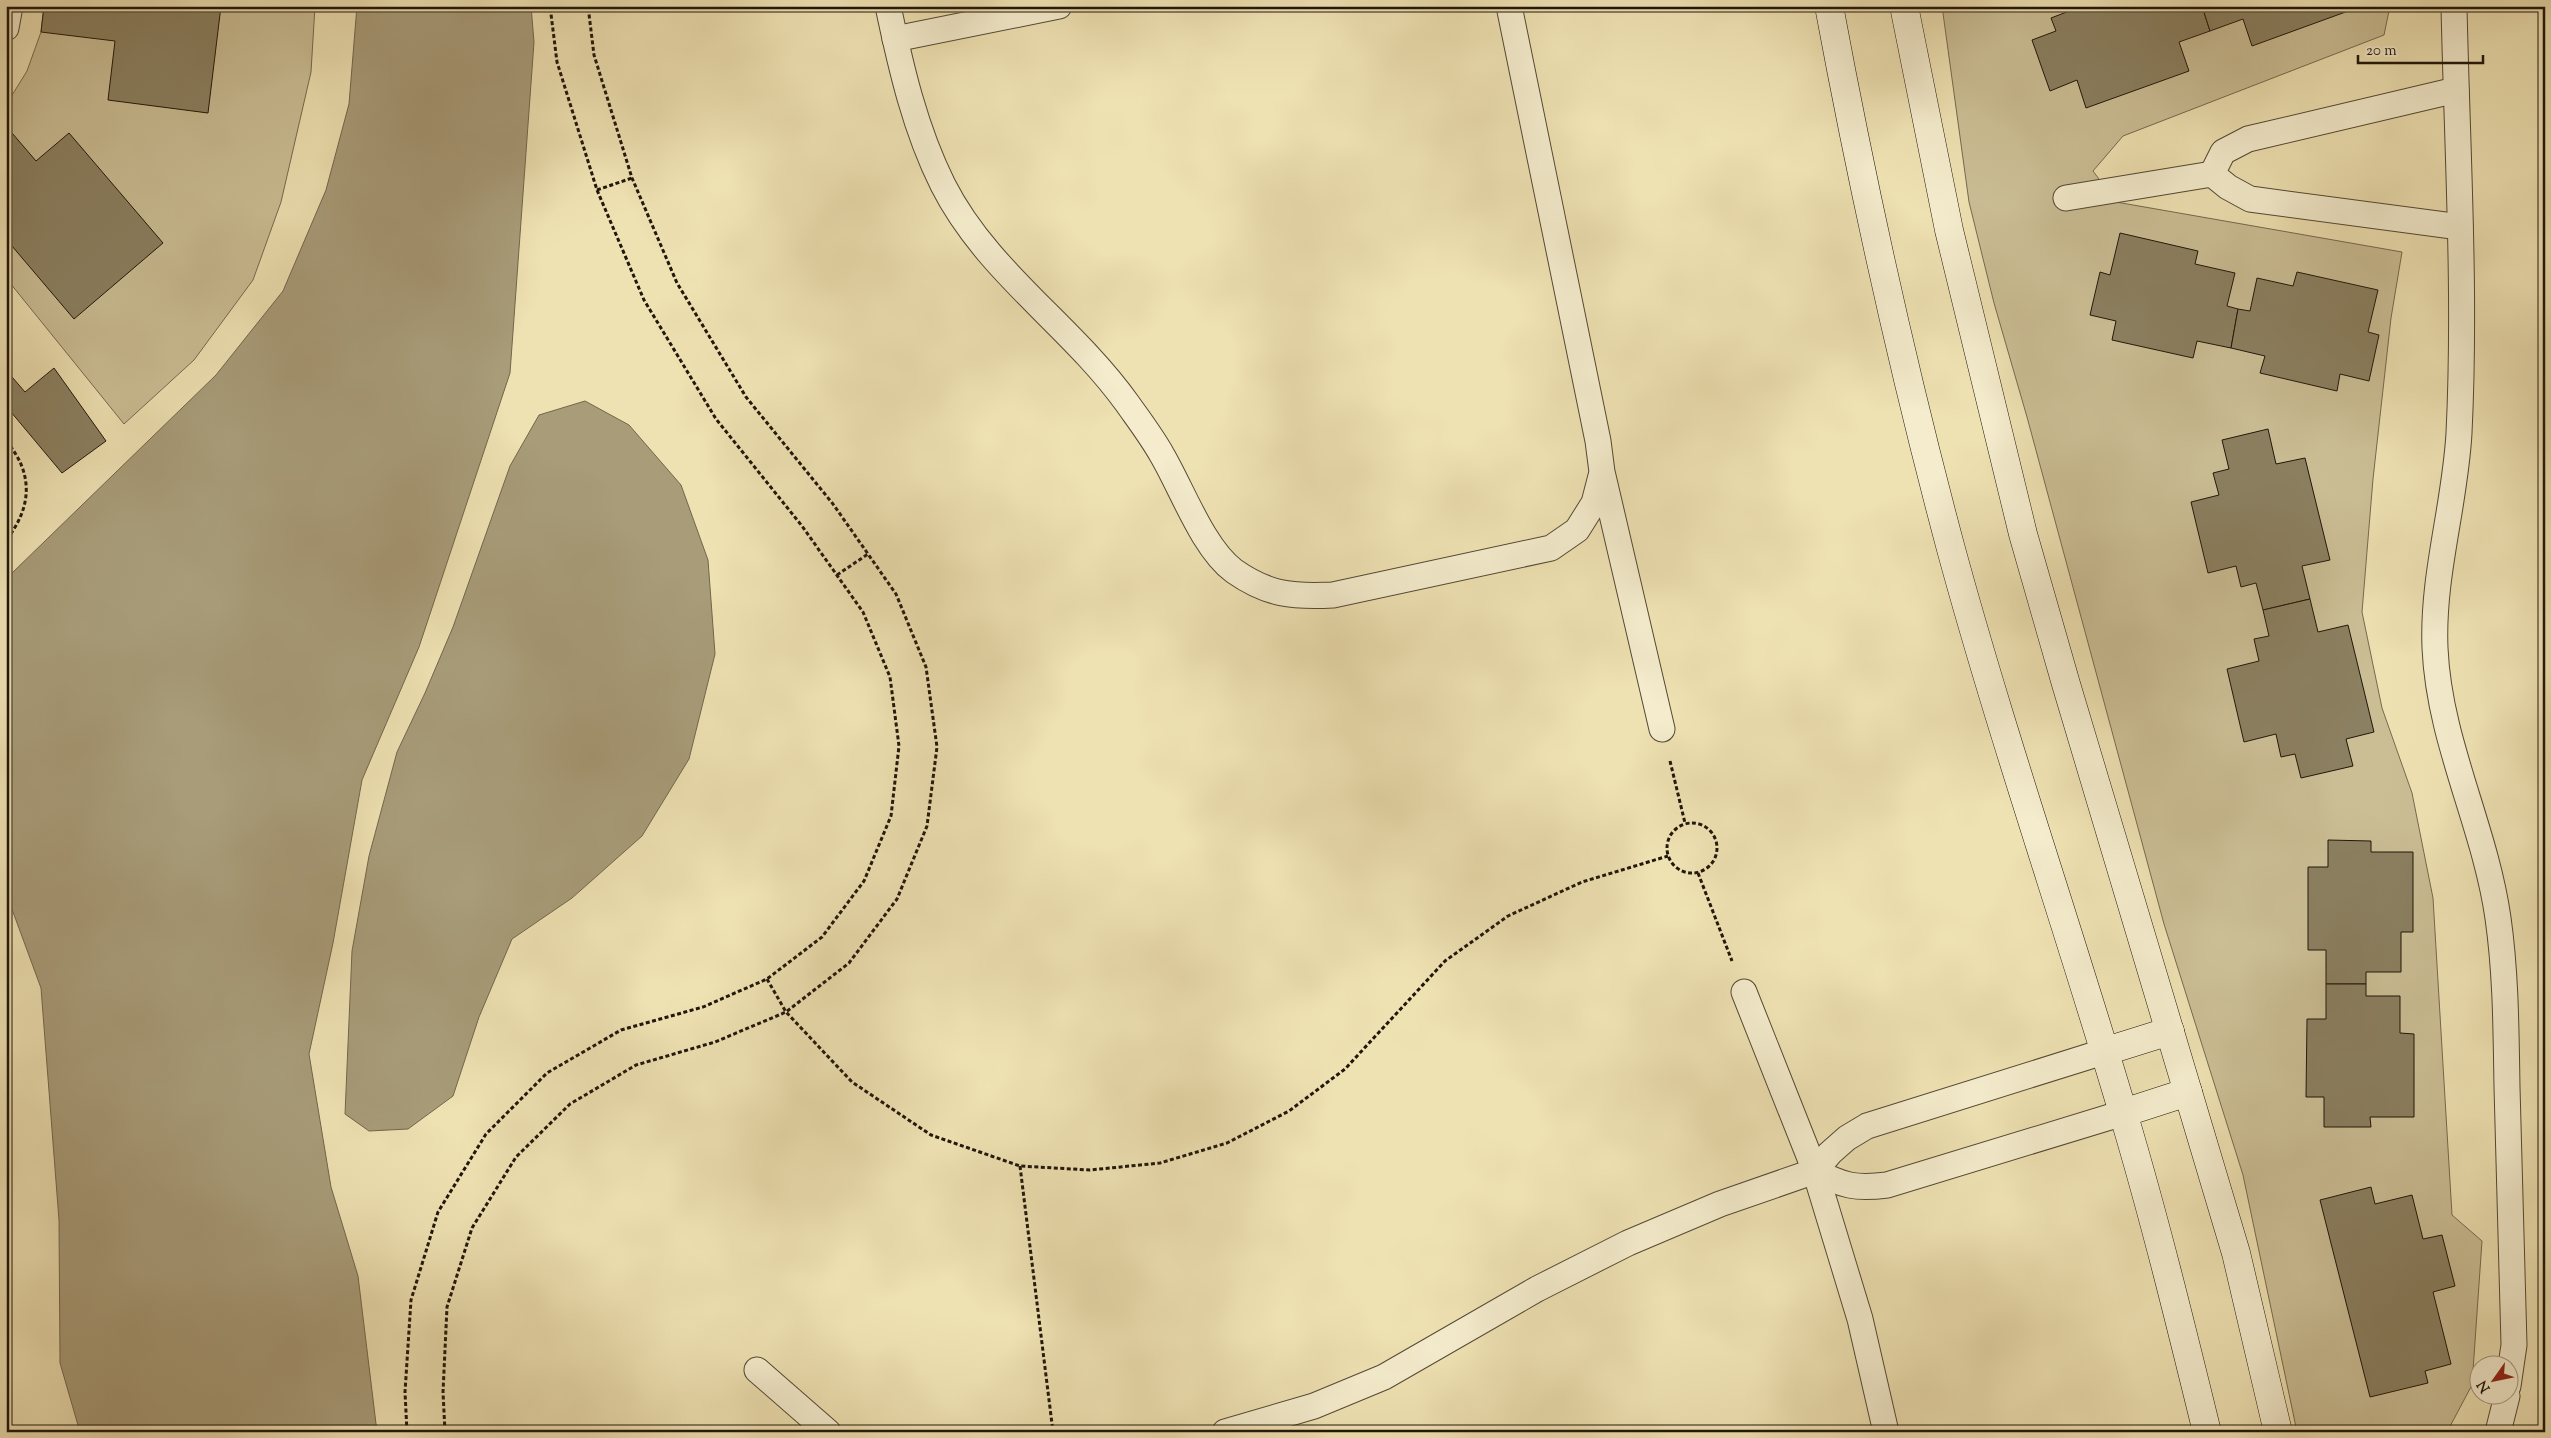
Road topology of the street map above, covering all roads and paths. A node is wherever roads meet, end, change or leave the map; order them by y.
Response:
1 (10, 6) edge
2 (550, 6) edge
3 (588, 6) edge
4 (888, 6) edge
5 (1060, 6) edge
6 (1509, 6) edge
7 (1829, 6) edge
8 (1904, 6) edge
9 (2454, 6) edge
10 (6, 28) edge
11 (895, 39) junction
12 (2456, 90) junction
13 (2212, 174) junction
14 (632, 178) junction
15 (596, 190) junction
16 (2066, 198) dead end
17 (2460, 227) junction
18 (6, 441) edge
19 (1602, 472) junction
20 (6, 540) edge
21 (868, 554) junction
22 (837, 575) junction
23 (1662, 729) joint
24 (1685, 824) junction
25 (1668, 856) junction
26 (1698, 873) junction
27 (767, 979) junction
28 (1744, 992) joint
29 (786, 1012) junction
30 (2170, 1031) junction
31 (2103, 1052) junction
32 (2188, 1092) junction
33 (2124, 1113) junction
34 (1020, 1166) junction
35 (1815, 1171) junction
36 (2512, 1356) edge
37 (757, 1370) dead end
38 (2504, 1406) edge
39 (407, 1432) edge
40 (445, 1432) edge
41 (828, 1432) edge
42 (1053, 1432) edge
43 (1225, 1432) edge
44 (1886, 1432) edge
45 (2207, 1432) edge
46 (2278, 1432) edge
47 (2498, 1432) edge

1 - 10 lane
2 - 15 path
3 - 14 path
4 - 11 lane
5 - 11 lane
6 - 19 lane
7 - 31 street
8 - 30 street
9 - 12 lane
11 - 19 lane
12 - 13 lane
12 - 17 lane
13 - 16 lane
13 - 17 lane
14 - 15 path
14 - 21 path
15 - 22 path
17 - 36 lane
18 - 20 path
19 - 23 lane
21 - 22 path
21 - 29 path
22 - 27 path
23 - 24 path
24 - 25 path
24 - 26 path
25 - 26 path
25 - 34 path
26 - 28 path
27 - 29 path
27 - 39 path
28 - 35 lane
29 - 34 path
29 - 40 path
30 - 31 street
30 - 32 street
31 - 33 street
31 - 35 lane
32 - 33 street
32 - 46 street
33 - 35 lane
33 - 45 street
34 - 42 path
35 - 43 lane
35 - 44 lane
37 - 41 lane
38 - 47 lane

